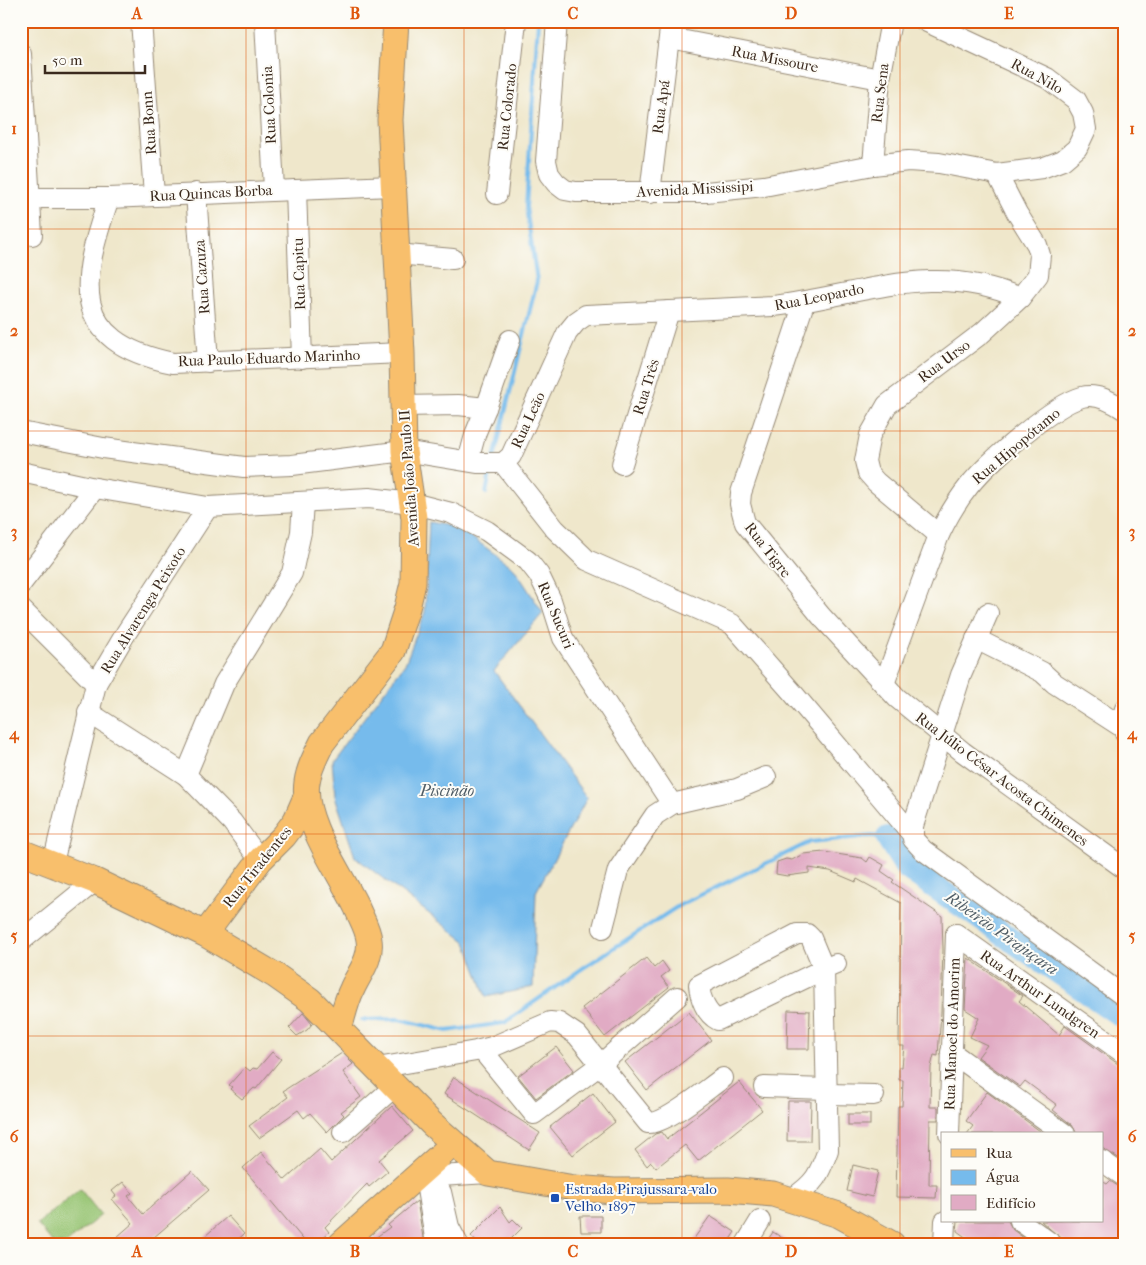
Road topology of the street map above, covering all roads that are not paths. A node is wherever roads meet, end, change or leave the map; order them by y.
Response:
1 (141, 21) edge
2 (265, 21) edge
3 (396, 21) edge
4 (516, 21) edge
5 (557, 21) edge
6 (891, 21) edge
7 (925, 21) edge
8 (670, 30) edge
9 (21, 54) edge
10 (880, 79) junction
11 (873, 165) junction
12 (997, 174) junction
13 (392, 186) junction
14 (274, 189) junction
15 (296, 190) junction
16 (650, 192) junction
17 (196, 193) junction
18 (497, 194) dead end
19 (154, 195) junction
20 (30, 198) junction
21 (109, 198) junction
22 (32, 235) dead end
23 (396, 254) junction
24 (453, 259) dead end
25 (1020, 298) junction
26 (804, 303) junction
27 (669, 311) junction
28 (586, 315) joint
29 (510, 340) dead end
30 (402, 353) junction
31 (302, 358) junction
32 (208, 362) junction
33 (403, 406) junction
34 (486, 408) junction
35 (1125, 410) edge
36 (21, 432) edge
37 (405, 457) junction
38 (468, 461) junction
39 (503, 462) junction
40 (622, 464) dead end
41 (21, 472) edge
42 (95, 488) junction
43 (411, 496) junction
44 (303, 502) junction
45 (208, 507) junction
46 (939, 535) junction
47 (21, 584) edge
48 (21, 609) edge
49 (988, 613) dead end
50 (976, 639) junction
51 (96, 684) junction
52 (884, 684) junction
53 (88, 712) junction
54 (1124, 720) edge
55 (943, 736) junction
56 (186, 775) junction
57 (766, 777) dead end
58 (306, 797) junction
59 (672, 804) junction
60 (288, 830) junction
61 (912, 834) junction
62 (321, 842) junction
63 (21, 852) edge
64 (260, 860) junction
65 (53, 863) junction
66 (1125, 869) edge
67 (96, 881) junction
68 (603, 928) dead end
69 (204, 934) junction
70 (956, 934) joint
71 (21, 941) edge
72 (830, 967) junction
73 (352, 988) junction
74 (677, 997) dead end
75 (1125, 997) edge
76 (310, 1000) junction
77 (338, 1029) junction
78 (482, 1050) junction
79 (951, 1052) junction
80 (1125, 1054) edge
81 (600, 1065) junction
82 (378, 1068) junction
83 (723, 1078) dead end
84 (394, 1087) junction
85 (764, 1087) dead end
86 (828, 1091) junction
87 (874, 1095) dead end
88 (343, 1132) dead end
89 (948, 1132) edge
90 (1062, 1132) edge
91 (453, 1144) junction
92 (1104, 1162) edge
93 (488, 1173) junction
94 (432, 1174) junction
95 (1125, 1177) edge
96 (793, 1198) junction
97 (760, 1221) dead end
98 (945, 1222) edge
99 (1021, 1222) edge
100 (864, 1236) edge
101 (341, 1244) edge
102 (436, 1244) edge
103 (458, 1244) edge
104 (746, 1244) edge
105 (892, 1244) edge
106 (944, 1244) edge
107 (1052, 1244) edge

1 - 19 street, Rua Bonn
2 - 14 street, Rua Colonia
3 - 13 main road, Avenida João Paulo II
4 - 18 street, Rua Colorado
5 - 16 street, Avenida Mississipi
6 - 10 street, Rua Sena
7 - 12 street, Rua Nilo
8 - 10 street, Rua Missoure
8 - 16 street, Rua Apá
9 - 20 street
10 - 11 street, Rua Sena
11 - 12 street, Avenida Mississipi
11 - 16 street, Avenida Mississipi
12 - 25 street, Rua Urso
13 - 15 street, Rua Quincas Borba
13 - 23 main road, Avenida João Paulo II
14 - 15 street, Rua Quincas Borba
14 - 17 street, Rua Quincas Borba
15 - 31 street, Rua Capitu
17 - 19 street, Rua Quincas Borba
17 - 32 street, Rua Cazuza
19 - 21 street, Rua Quincas Borba
20 - 21 street, Rua Quincas Borba
20 - 22 street
21 - 32 street, Rua Paulo Eduardo Marinho
23 - 24 street
23 - 30 main road, Avenida João Paulo II
25 - 26 street, Rua Leopardo
25 - 46 street, Rua Urso
26 - 27 street, Rua Leopardo
26 - 52 street, Rua Tigre
27 - 28 street, Rua Leopardo
27 - 40 street, Rua Três
28 - 39 street, Rua Leão
29 - 34 street
30 - 31 street, Rua Paulo Eduardo Marinho
30 - 33 main road, Avenida João Paulo II
31 - 32 street, Rua Paulo Eduardo Marinho
33 - 34 street
33 - 37 main road, Avenida João Paulo II
34 - 38 street
35 - 46 street, Rua Hipopótamo
36 - 37 street, Rua Leão
37 - 38 street, Rua Leão
37 - 43 main road, Avenida João Paulo II
38 - 39 street, Rua Leão
39 - 61 street
41 - 42 street, Rua Sucuri
42 - 45 street, Rua Sucuri
42 - 47 street
43 - 44 street, Rua Sucuri
43 - 58 main road, Avenida João Paulo II
43 - 59 street, Rua Sucuri
44 - 45 street, Rua Sucuri
44 - 56 street
45 - 51 street, Rua Alvarenga Peixoto
46 - 52 street, Rua Hipopótamo
48 - 51 street
49 - 50 street
50 - 54 street
50 - 55 street
51 - 53 street, Rua Alvarenga Peixoto
52 - 55 street, Rua Júlio César Acosta Chimenes
53 - 56 street
53 - 65 street, Rua Alvarenga Peixoto
55 - 61 street
55 - 66 street, Rua Júlio César Acosta Chimenes
56 - 64 street
57 - 59 street
58 - 60 main road, Rua Tiradentes
58 - 62 main road, Avenida João Paulo II
59 - 68 street
60 - 62 main road
60 - 64 main road, Rua Tiradentes
61 - 75 street
62 - 73 main road, Avenida João Paulo II
63 - 65 main road
64 - 69 main road, Rua Tiradentes
65 - 67 main road
67 - 69 main road
67 - 71 street
69 - 76 main road
70 - 79 street, Rua Manoel do Amorim
70 - 80 street, Rua Arthur Lundgren
72 - 72 street
72 - 86 street
73 - 76 main road
73 - 77 main road, Avenida João Paulo II
74 - 81 street
76 - 77 main road
77 - 82 main road
78 - 81 street
78 - 81 street
78 - 82 street
79 - 89 street, Rua Manoel do Amorim
79 - 90 street
81 - 83 street
82 - 84 main road
84 - 88 street
84 - 91 main road
85 - 86 street
86 - 87 street
86 - 96 street
91 - 93 main road
91 - 94 main road
92 - 95 street
93 - 94 street
93 - 96 main road
94 - 101 main road
94 - 102 street
94 - 103 street
96 - 100 main road
97 - 104 street
98 - 106 street
99 - 107 street
100 - 105 main road

